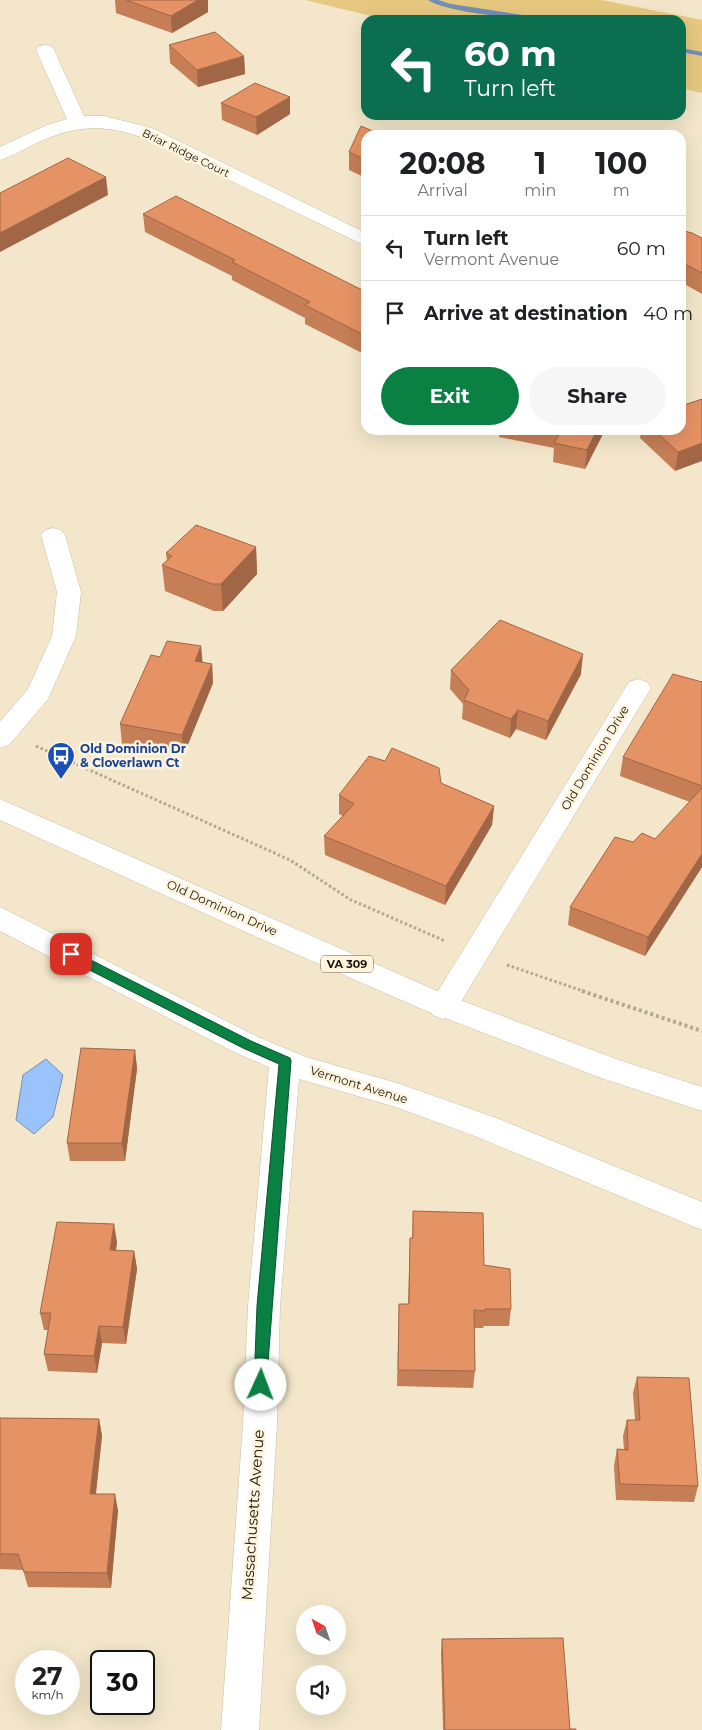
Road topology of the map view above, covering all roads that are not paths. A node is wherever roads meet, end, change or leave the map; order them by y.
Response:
1 (46, 50) dead end
2 (77, 122) junction
3 (0, 154) edge
4 (361, 238) edge
5 (53, 535) dead end
6 (638, 688) dead end
7 (0, 739) edge
8 (0, 809) edge
9 (0, 918) edge
10 (444, 1007) junction
11 (285, 1061) junction
12 (702, 1099) edge
13 (702, 1216) edge
14 (240, 1730) edge

1 - 2 street
2 - 3 street, Briar Ridge Court
2 - 4 street, Briar Ridge Court
5 - 7 street
6 - 10 street, Old Dominion Drive
8 - 10 street, Old Dominion Drive / VA 309
9 - 11 street, Vermont Avenue
10 - 12 street, Old Dominion Drive / VA 309
11 - 13 street, Vermont Avenue
11 - 14 street, Massachusetts Avenue

